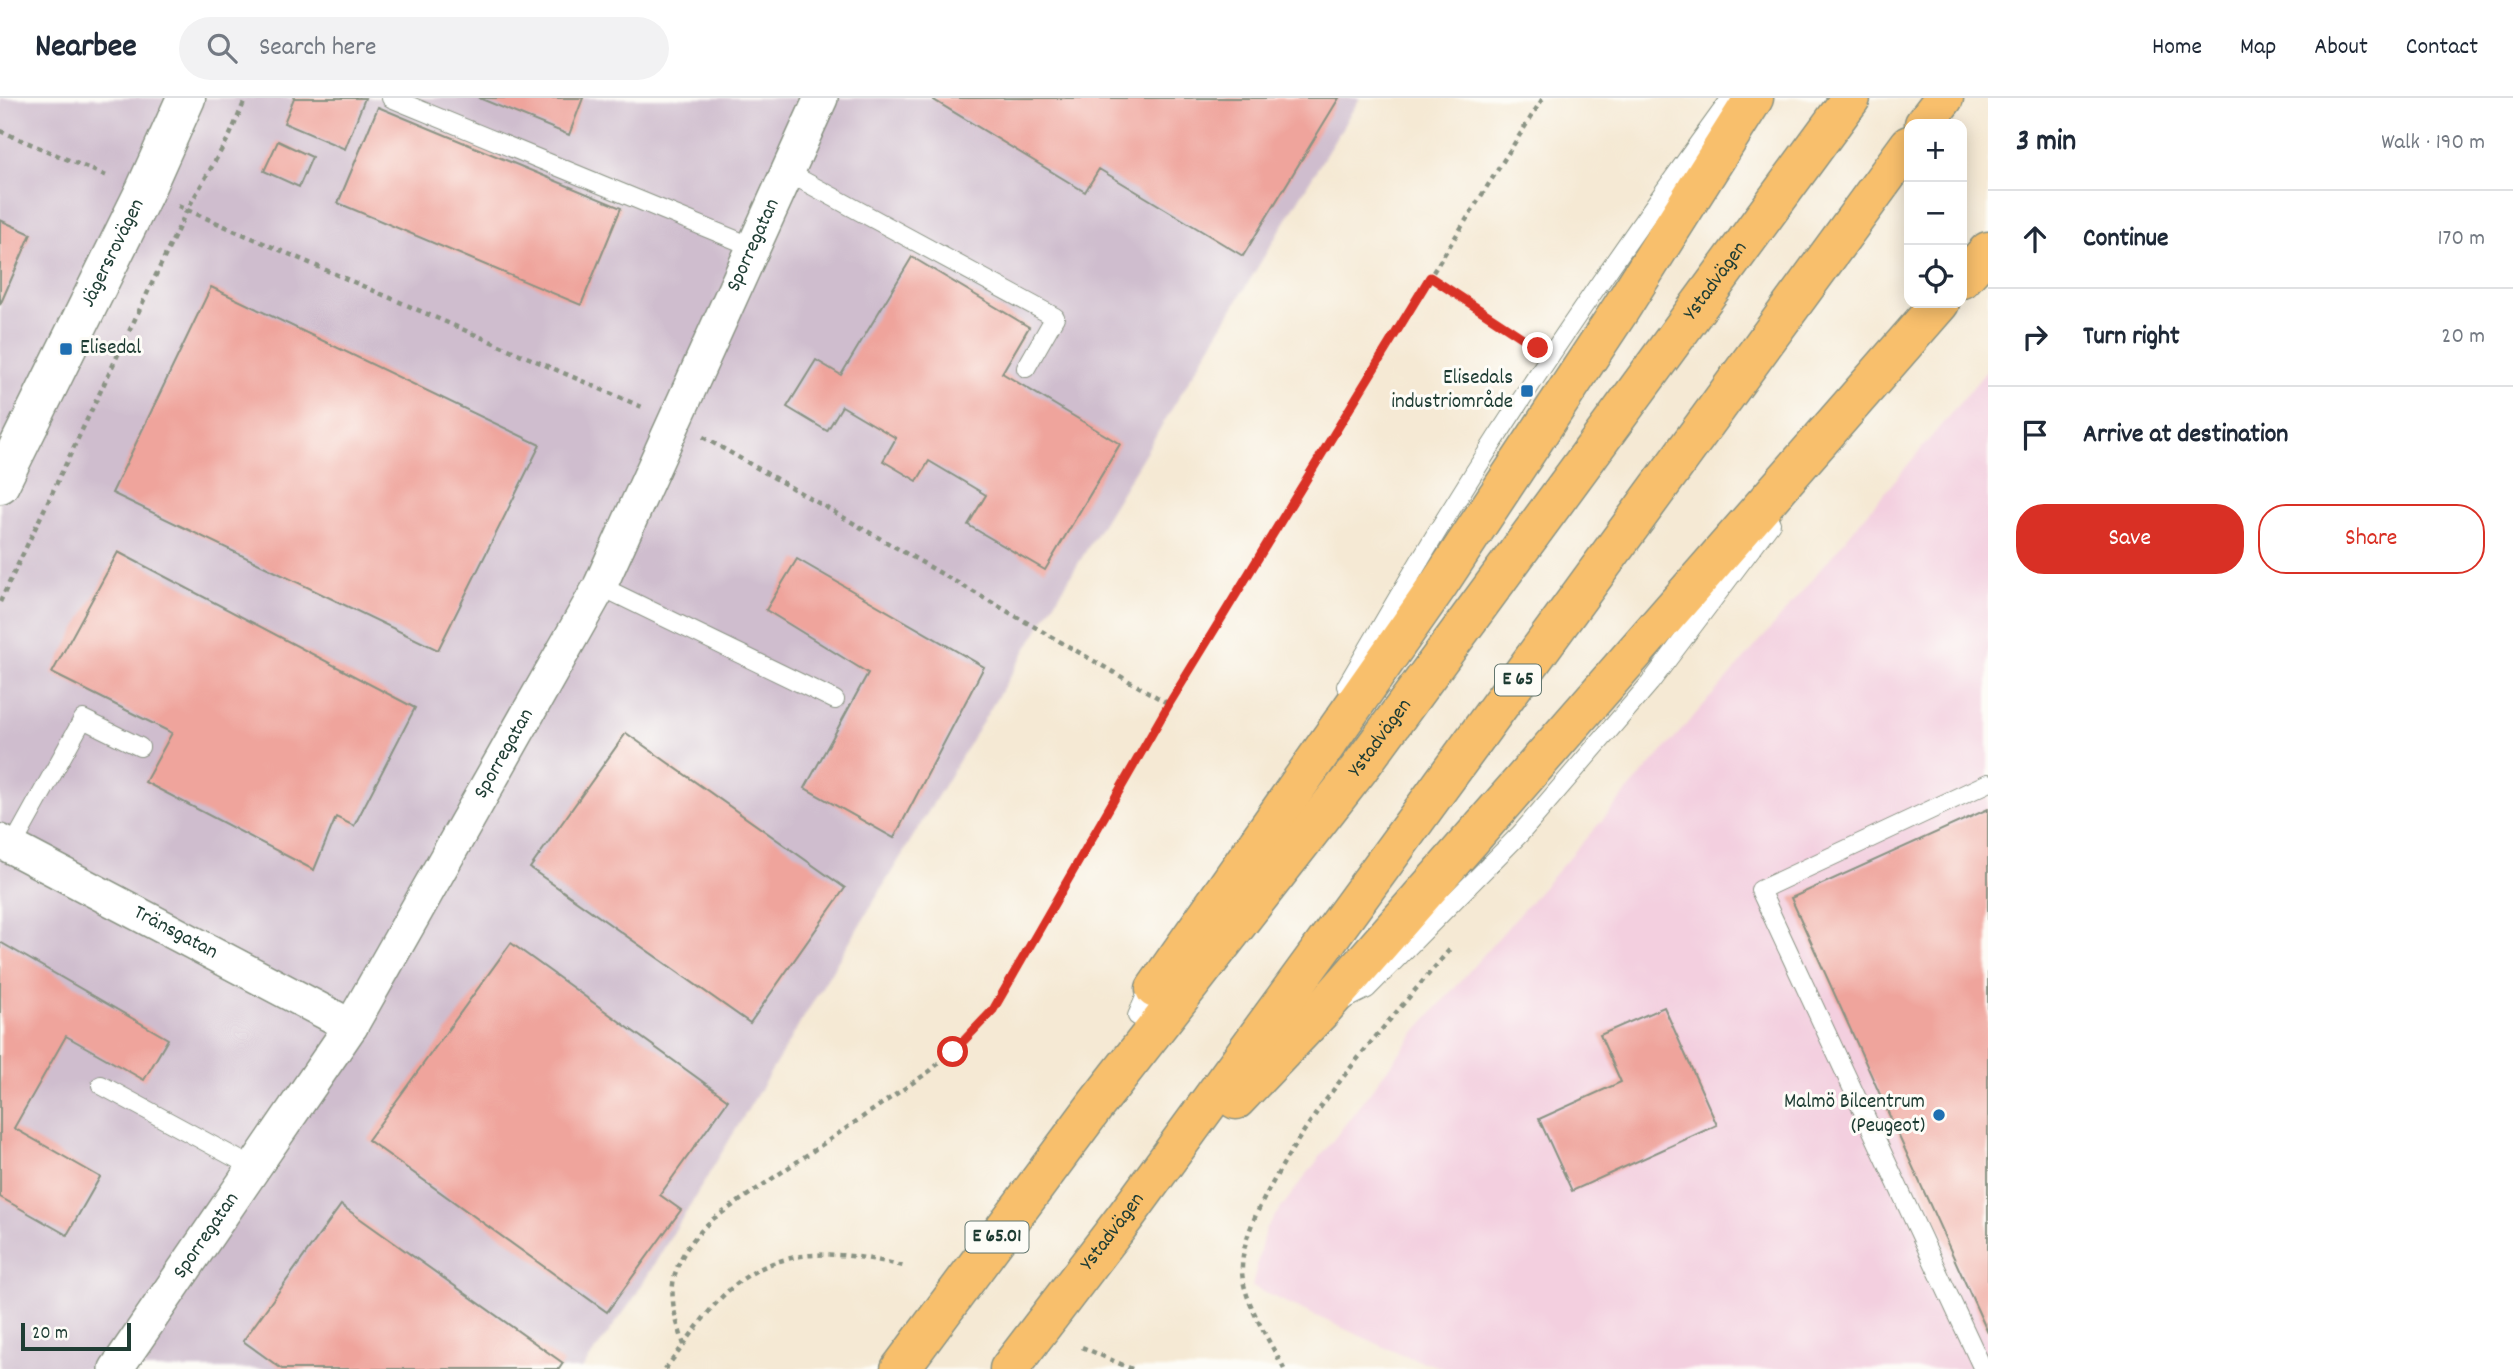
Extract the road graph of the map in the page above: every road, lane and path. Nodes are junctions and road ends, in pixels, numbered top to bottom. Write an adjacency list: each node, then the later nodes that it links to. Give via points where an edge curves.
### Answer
1 (186, 98): 14 (street, Jägersrovägen)
2 (246, 98): 15 (path)
3 (391, 98): 16 (lane)
4 (821, 98): 13 (street, Sporregatan)
5 (1543, 98): 19 (path)
6 (1731, 98): 31 (lane, via 1615,261 1462,491 1343,691 1166,949)
7 (1754, 98): 31 (highway, via 1439,584)
8 (1851, 98): 34 (highway, Ystadvägen, via 1358,770)
9 (1944, 98): 10 (highway)
10 (1928, 119)
11 (0, 131): 14 (path)
12 (1904, 152): 36 (highway, Ystadvägen / E 65)
13 (787, 172): 16 (street, Sporregatan); 22 (lane, via 1055,317)
14 (145, 192): 15 (path); 23 (street, Jägersrovägen)
15 (187, 210): 25 (path)
16 (753, 247): 24 (street, Sporregatan)
17 (1988, 251): 18 (highway)
18 (1967, 274)
19 (1430, 277): 21 (path); 38 (path, via 1169,704 993,1010 930,1071 695,1235 674,1278 673,1301)
20 (1934, 309): 36 (highway, via 1321,1011)
21 (1538, 348)
22 (1026, 368)
23 (0, 484)
24 (600, 586): 26 (lane); 32 (street, Sporregatan)
25 (0, 602)
26 (835, 700)
27 (140, 747): 29 (lane, via 83,719)
28 (1988, 783): 46 (lane, via 1760,890)
29 (6, 844): 32 (street, Tränsgatan)
30 (1456, 941): 45 (path, via 1329,1093 1294,1143 1253,1221 1244,1249 1245,1291)
31 (1137, 1016): 34 (highway)
32 (351, 1026): 35 (street, Sporregatan)
33 (101, 1085): 35 (lane)
34 (1095, 1106): 42 (highway, Ystadvägen / E 65.01)
35 (254, 1168): 40 (street, Sporregatan)
36 (1126, 1216): 43 (highway, Ystadvägen)
37 (903, 1266): 38 (path, via 862,1256 813,1254 761,1267 719,1300)
38 (684, 1345): 41 (path)
39 (1082, 1347): 44 (path)
40 (116, 1369)
41 (665, 1369)
42 (900, 1369)
43 (1009, 1369)
44 (1132, 1369)
45 (1284, 1369)
46 (1983, 1369)

